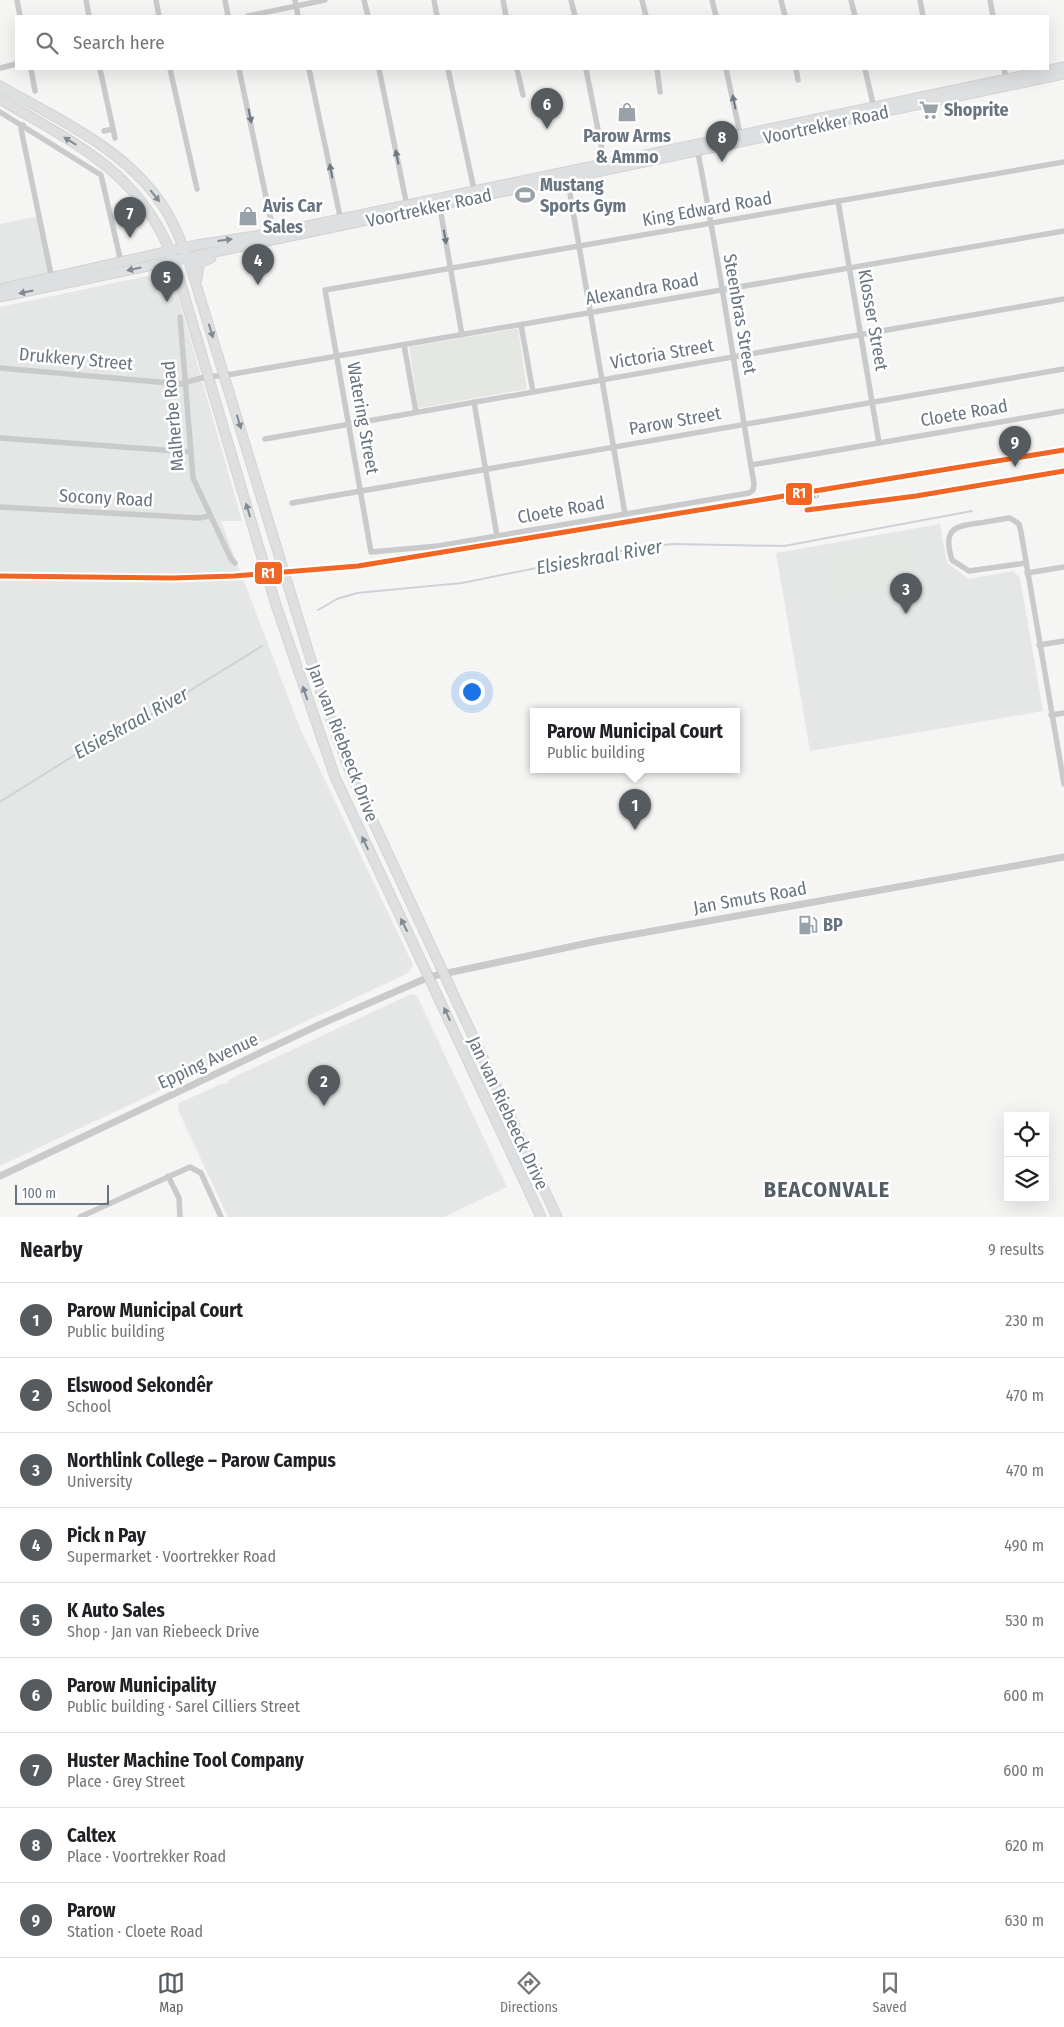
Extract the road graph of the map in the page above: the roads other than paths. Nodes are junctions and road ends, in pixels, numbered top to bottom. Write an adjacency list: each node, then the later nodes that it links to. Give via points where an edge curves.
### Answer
1 (17, 0): 17 (street)
2 (86, 0): 18 (street)
3 (156, 0): 19 (street)
4 (225, 0): 20 (street)
5 (325, 0): 16 (street)
6 (364, 0): 22 (street)
7 (434, 0): 23 (street)
8 (503, 0): 24 (street)
9 (571, 0): 25 (street)
10 (642, 0): 26 (street)
11 (712, 0): 27 (street)
12 (781, 0): 28 (street)
13 (851, 0): 29 (street)
14 (920, 0): 30 (street)
15 (990, 0): 31 (street)
16 (296, 3): 21 (street)
17 (20, 15)
18 (89, 15)
19 (159, 15)
20 (228, 15)
21 (252, 15)
22 (368, 15)
23 (437, 15)
24 (506, 15)
25 (575, 15)
26 (646, 15)
27 (716, 15)
28 (785, 15)
29 (854, 15)
30 (923, 15)
31 (994, 15)
32 (15, 64): 34 (street)
33 (1064, 67): 51 (main road, Voortrekker Road)
34 (0, 68)
35 (31, 70): 53 (street)
36 (100, 70): 60 (street)
37 (170, 70): 68 (street)
38 (239, 70): 76 (street, one-way to 76)
39 (310, 70): 73 (street, one-way to 39)
40 (379, 70): 72 (street, one-way to 40)
41 (448, 70): 69 (street)
42 (517, 70): 55 (street)
43 (586, 70): 66 (street)
44 (726, 70): 63 (street, one-way to 44)
45 (796, 70): 50 (street)
46 (866, 70): 57 (street)
47 (1004, 70): 51 (street)
48 (657, 71): 54 (street)
49 (1064, 74): 51 (main road, Voortrekker Road)
50 (798, 80)
51 (1007, 82): 57 (main road, Voortrekker Road)
52 (0, 86): 78 (main road, Jan van Riebeeck Drive, one-way to 78, via 82,132 123,163 159,200)
53 (35, 91)
54 (660, 92)
55 (522, 95)
56 (0, 99): 80 (main road, Jan van Riebeeck Drive, one-way to 56, via 150,211 121,178 78,146)
57 (875, 111): 63 (main road, Voortrekker Road)
58 (0, 112): 59 (street)
59 (23, 125): 83 (street, via 101,175); 86 (street, via 21,129)
60 (113, 129): 61 (street); 62 (street)
61 (104, 131)
62 (115, 138)
63 (742, 139): 64 (main road, Voortrekker Road)
64 (696, 148): 66 (main road, Voortrekker Road); 74 (street, Steenbras Street)
65 (1064, 162): 70 (street, King Edward Road)
66 (605, 168): 67 (main road, Voortrekker Road)
67 (567, 175): 69 (main road, Voortrekker Road); 77 (street)
68 (196, 190)
69 (475, 195): 71 (main road, Voortrekker Road)
70 (838, 201): 74 (street, King Edward Road); 85 (street, Klosser Street)
71 (439, 202): 72 (main road, Voortrekker Road); 84 (street, one-way to 84)
72 (408, 209): 73 (main road, Voortrekker Road)
73 (341, 222): 76 (main road, Voortrekker Road)
74 (710, 224): 77 (street, King Edward Road); 90 (street, Steenbras Street)
75 (1064, 231): 85 (street, Alexandra Road)
76 (275, 236): 78 (main road, Voortrekker Road, one-way to 76); 79 (main road, Voortrekker Road)
77 (578, 246): 84 (street, King Edward Road); 93 (street)
78 (184, 248): 80 (main road, Voortrekker Road); 81 (main road, Jan van Riebeeck Drive)
79 (238, 248): 81 (main road, Voortrekker Road); 87 (main road, via 201,260 197,266)
80 (170, 251): 82 (main road, Jan van Riebeeck Drive); 83 (main road, Voortrekker Road)
81 (188, 258): 82 (main road, Voortrekker Road); 87 (main road, Jan van Riebeeck Drive)
82 (174, 261): 86 (main road, Voortrekker Road, one-way to 86); 104 (main road, Jan van Riebeeck Drive)
83 (121, 262): 86 (main road, Voortrekker Road)
84 (450, 268): 89 (street, King Edward Road); 96 (street)
85 (849, 268): 90 (street, Alexandra Road); 97 (street, Klosser Street)
86 (52, 282): 88 (main road, Voortrekker Road); 91 (main road, Voortrekker Road, one-way to 91)
87 (197, 286): 103 (main road, Jan van Riebeeck Drive, one-way to 103)
88 (0, 289)
89 (325, 290): 99 (street, Watering Street)
90 (721, 290): 93 (street, Alexandra Road); 100 (street, Steenbras Street)
91 (0, 297)
92 (1064, 300): 97 (street, Victoria Street)
93 (590, 313): 95 (street, Alexandra Road); 105 (street)
94 (180, 317): 106 (street, Malherbe Road)
95 (521, 325): 96 (street, Alexandra Road); 107 (street)
96 (462, 335): 98 (street, Alexandra Road)
97 (860, 335): 100 (street, Victoria Street); 109 (street, Klosser Street)
98 (404, 345): 99 (street, Alexandra Road); 111 (street)
99 (337, 356): 103 (street, Alexandra Road); 112 (street, Watering Street)
100 (732, 357): 105 (street, Victoria Street); 113 (street, Steenbras Street)
101 (0, 368): 106 (street, Drukkery Street)
102 (1064, 369): 109 (street, Parow Street)
103 (224, 376): 104 (street, Alexandra Road); 139 (main road, Jan van Riebeeck Drive, one-way to 139, via 322,696 351,774)
104 (208, 377): 106 (street, Drukkery Street); 140 (main road, Jan van Riebeeck Drive, one-way to 104, via 335,777 276,605)
105 (602, 380): 107 (street, Victoria Street); 117 (street)
106 (186, 382): 118 (street, Malherbe Road)
107 (533, 392): 108 (street, Victoria Street)
108 (474, 402): 111 (street, Victoria Street); 120 (street)
109 (872, 402): 113 (street, Parow Street); 116 (street, Klosser Street)
110 (1064, 411): 116 (street, Cloete Road)
111 (416, 412): 112 (street, Victoria Street)
112 (349, 424): 115 (street, Victoria Street); 122 (street, Watering Street)
113 (744, 424): 117 (street, Parow Street); 119 (street, Steenbras Street)
114 (0, 438): 118 (street)
115 (265, 439)
116 (879, 443): 119 (street, Cloete Road)
117 (614, 447): 120 (street, Parow Street); 125 (street)
118 (191, 452): 126 (street, Malherbe Road, via 193,478)
119 (751, 465): 121 (street, Steenbras Street)
120 (485, 469): 122 (street, Parow Street); 127 (street)
121 (754, 488): 125 (street, Cloete Road, via 749,493)
122 (360, 491): 123 (street, Parow Street); 128 (street, Watering Street)
123 (292, 503)
124 (0, 507): 126 (street, Socony Road)
125 (625, 514): 127 (street, Cloete Road)
126 (210, 516): 129 (street, Malherbe Road)
127 (497, 536): 128 (street, Cloete Road)
128 (371, 552)
129 (235, 562)
130 (1026, 563): 130 (street, via 969,571 952,560 950,533 962,525 1010,518 1019,524); 132 (street)
131 (1064, 567): 132 (street)
132 (1027, 573): 134 (street)
133 (1064, 641): 134 (street)
134 (1039, 645): 136 (street)
135 (1064, 713): 136 (street)
136 (1051, 715): 137 (street)
137 (1064, 784)
138 (1064, 857): 139 (street, Jan Smuts Road, via 597,941)
139 (442, 974): 140 (street, Jan Smuts Road); 147 (main road, Jan van Riebeeck Drive)
140 (430, 977): 141 (street, Epping Avenue, via 398,988); 146 (main road, Jan van Riebeeck Drive, one-way to 140)
141 (0, 1176)
142 (168, 1176): 143 (street); 144 (street, via 179,1198); 145 (street, via 190,1167 201,1173)
143 (80, 1217)
144 (180, 1217)
145 (221, 1217)
146 (541, 1217)
147 (557, 1217)

